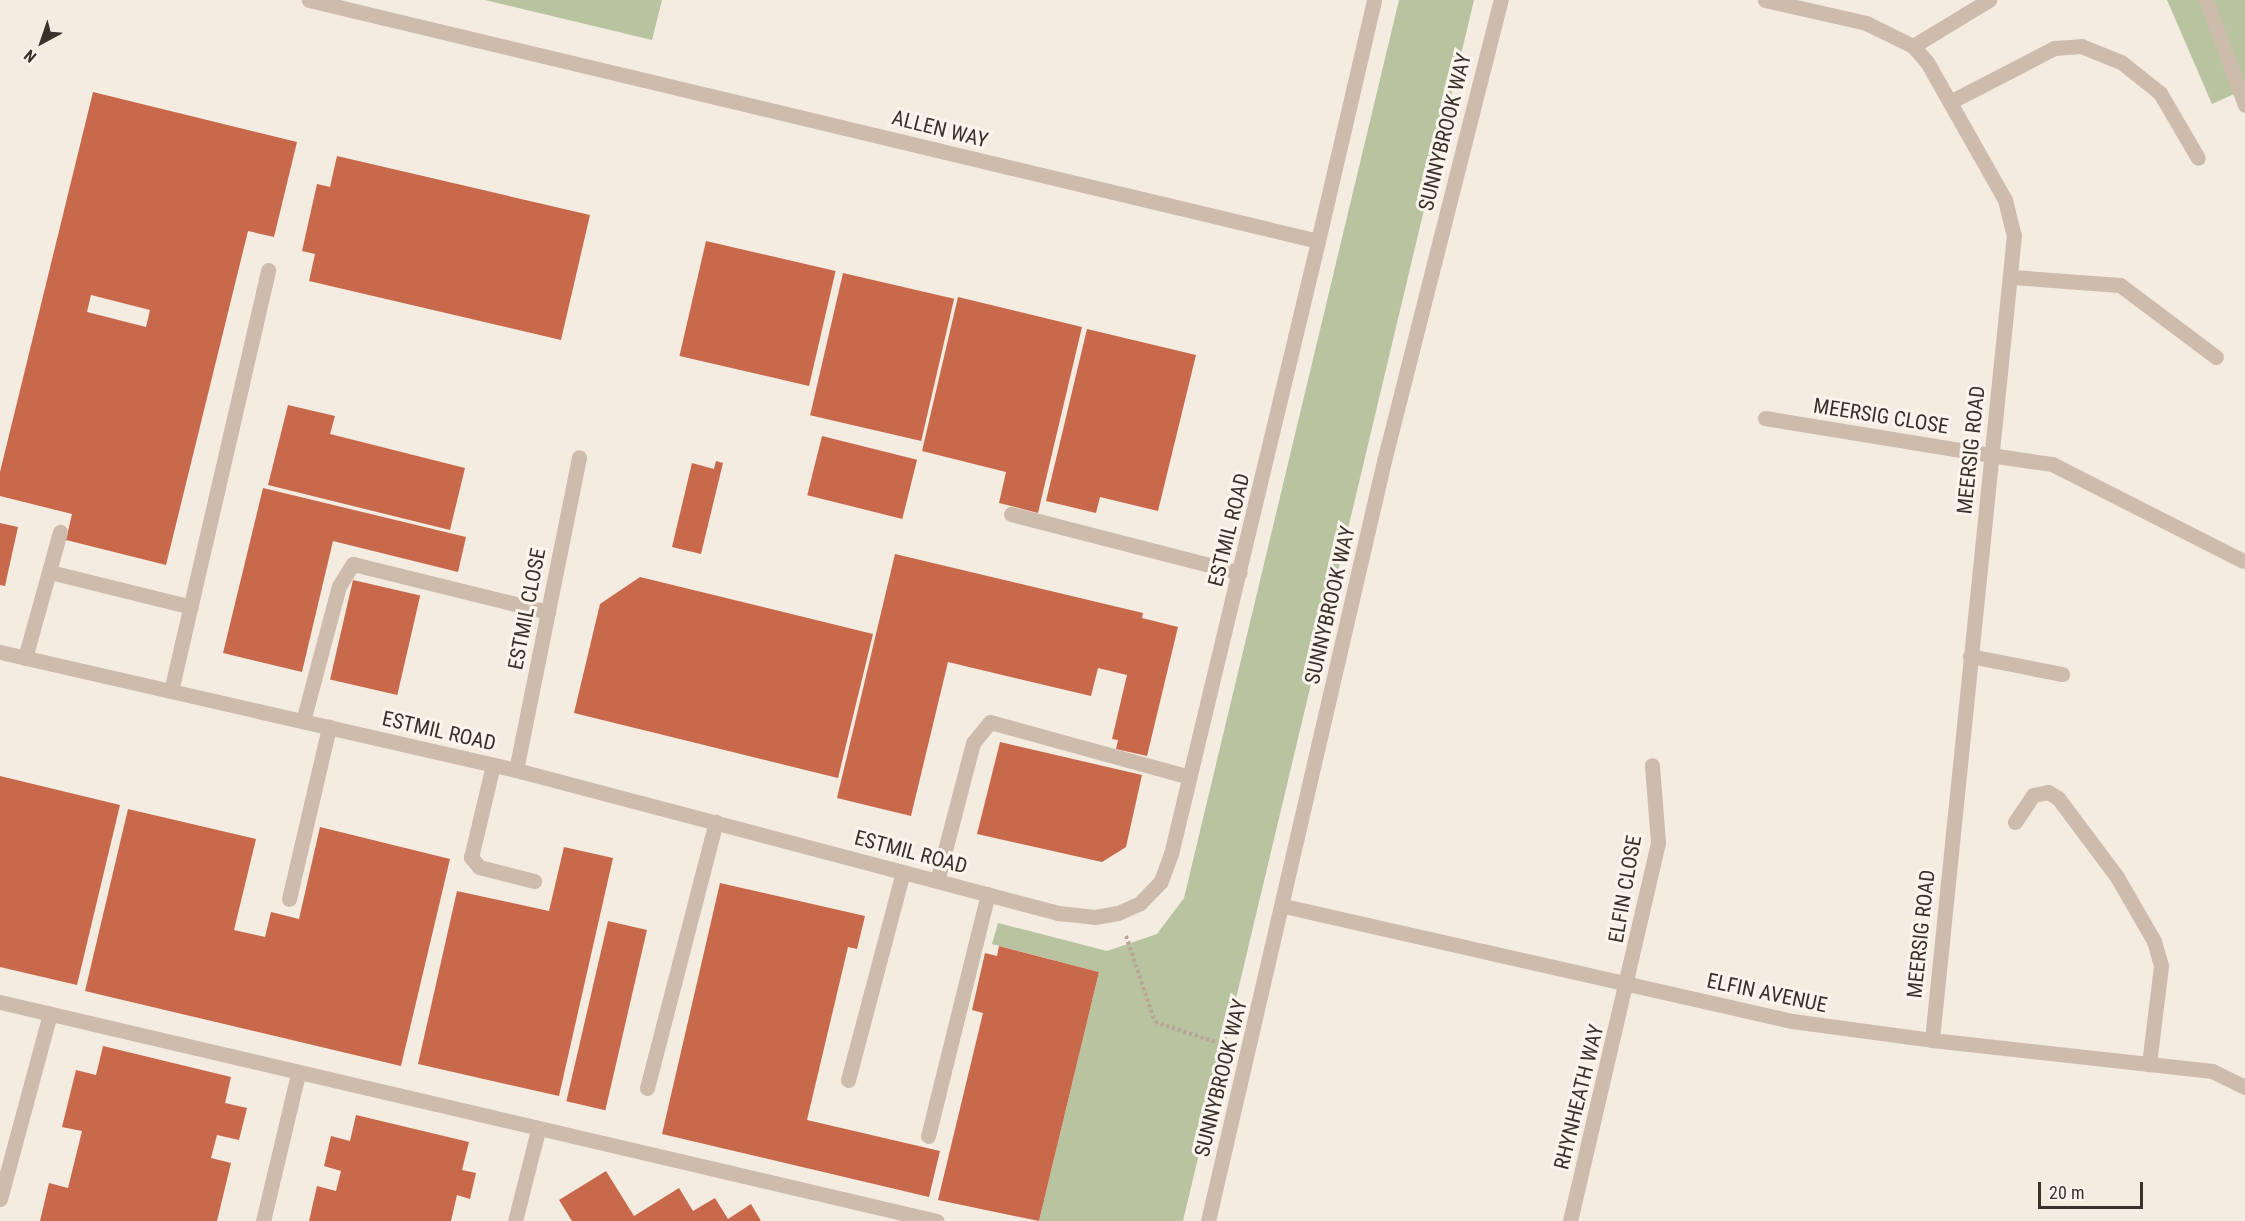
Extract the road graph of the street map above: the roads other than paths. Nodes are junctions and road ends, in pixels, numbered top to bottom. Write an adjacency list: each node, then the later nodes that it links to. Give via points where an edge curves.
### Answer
1 (309, 0): 12 (street, ALLEN WAY)
2 (1374, 0): 12 (street)
3 (1501, 0): 44 (street, SUNNYBROOK WAY, via 1384,461)
4 (1765, 0): 7 (street)
5 (1989, 0): 8 (street)
6 (2205, 0): 10 (street)
7 (1817, 6): 8 (street)
8 (1913, 46): 9 (street, MEERSIG ROAD)
9 (1950, 102): 11 (street, via 2054,48 2080,46 2121,62 2160,93); 14 (street, MEERSIG ROAD, via 2005,200 2014,234)
10 (2245, 105)
11 (2198, 158)
12 (1318, 242): 23 (street, ESTMIL ROAD)
13 (268, 270): 24 (street)
14 (2012, 277): 15 (street, via 2120,285); 17 (street, MEERSIG ROAD)
15 (2216, 357)
16 (1765, 418): 17 (street, MEERSIG CLOSE)
17 (1990, 455): 21 (street, MEERSIG CLOSE, via 2052,464); 27 (street, MEERSIG ROAD)
18 (579, 457): 25 (street, ESTMIL CLOSE)
19 (1011, 514): 23 (street)
20 (60, 532): 22 (street)
21 (2243, 561)
22 (51, 572): 24 (street); 28 (street)
23 (1240, 573): 36 (street, ESTMIL ROAD)
24 (191, 607): 30 (street)
25 (548, 612): 31 (street, via 352,564 339,586); 35 (street, ESTMIL CLOSE)
26 (0, 652): 28 (street, ESTMIL ROAD)
27 (1970, 656): 29 (street); 48 (street, MEERSIG ROAD)
28 (25, 658): 30 (street, ESTMIL ROAD)
29 (2062, 674)
30 (171, 691): 31 (street, ESTMIL ROAD)
31 (303, 721): 32 (street, ESTMIL ROAD)
32 (329, 727): 33 (street, ESTMIL ROAD); 43 (street)
33 (493, 765): 35 (street, ESTMIL ROAD); 40 (street, via 471,857 479,867)
34 (1652, 765): 45 (street, ELFIN CLOSE, via 1658,842)
35 (516, 770): 37 (street, ESTMIL ROAD)
36 (1190, 777): 41 (street, via 990,722 973,743); 42 (street, ESTMIL ROAD, via 1161,881 1140,903 1119,913 1095,917 1058,913)
37 (716, 822): 39 (street, ESTMIL ROAD); 53 (street)
38 (2015, 822): 49 (street, via 2033,795 2048,792 2058,798 2116,877 2154,941 2161,966)
39 (903, 872): 41 (street, ESTMIL ROAD); 51 (street)
40 (534, 881)
41 (937, 881): 42 (street, ESTMIL ROAD)
42 (988, 894): 55 (street)
43 (289, 899)
44 (1284, 906): 45 (street, ELFIN AVENUE); 60 (street, SUNNYBROOK WAY)
45 (1628, 984): 48 (street, ELFIN AVENUE, via 1792,1021); 61 (street, RHYNHEATH WAY)
46 (0, 1002): 47 (street)
47 (50, 1014): 50 (street); 56 (street)
48 (1932, 1040): 49 (street, ELFIN AVENUE)
49 (2149, 1064): 52 (street, ELFIN AVENUE, via 2212,1071)
50 (298, 1074): 54 (street); 57 (street)
51 (848, 1080)
52 (2245, 1087)
53 (647, 1088)
54 (538, 1130): 58 (street); 59 (street)
55 (928, 1136)
56 (0, 1198)
57 (263, 1221)
58 (515, 1221)
59 (937, 1221)
60 (1208, 1221)
61 (1570, 1221)

